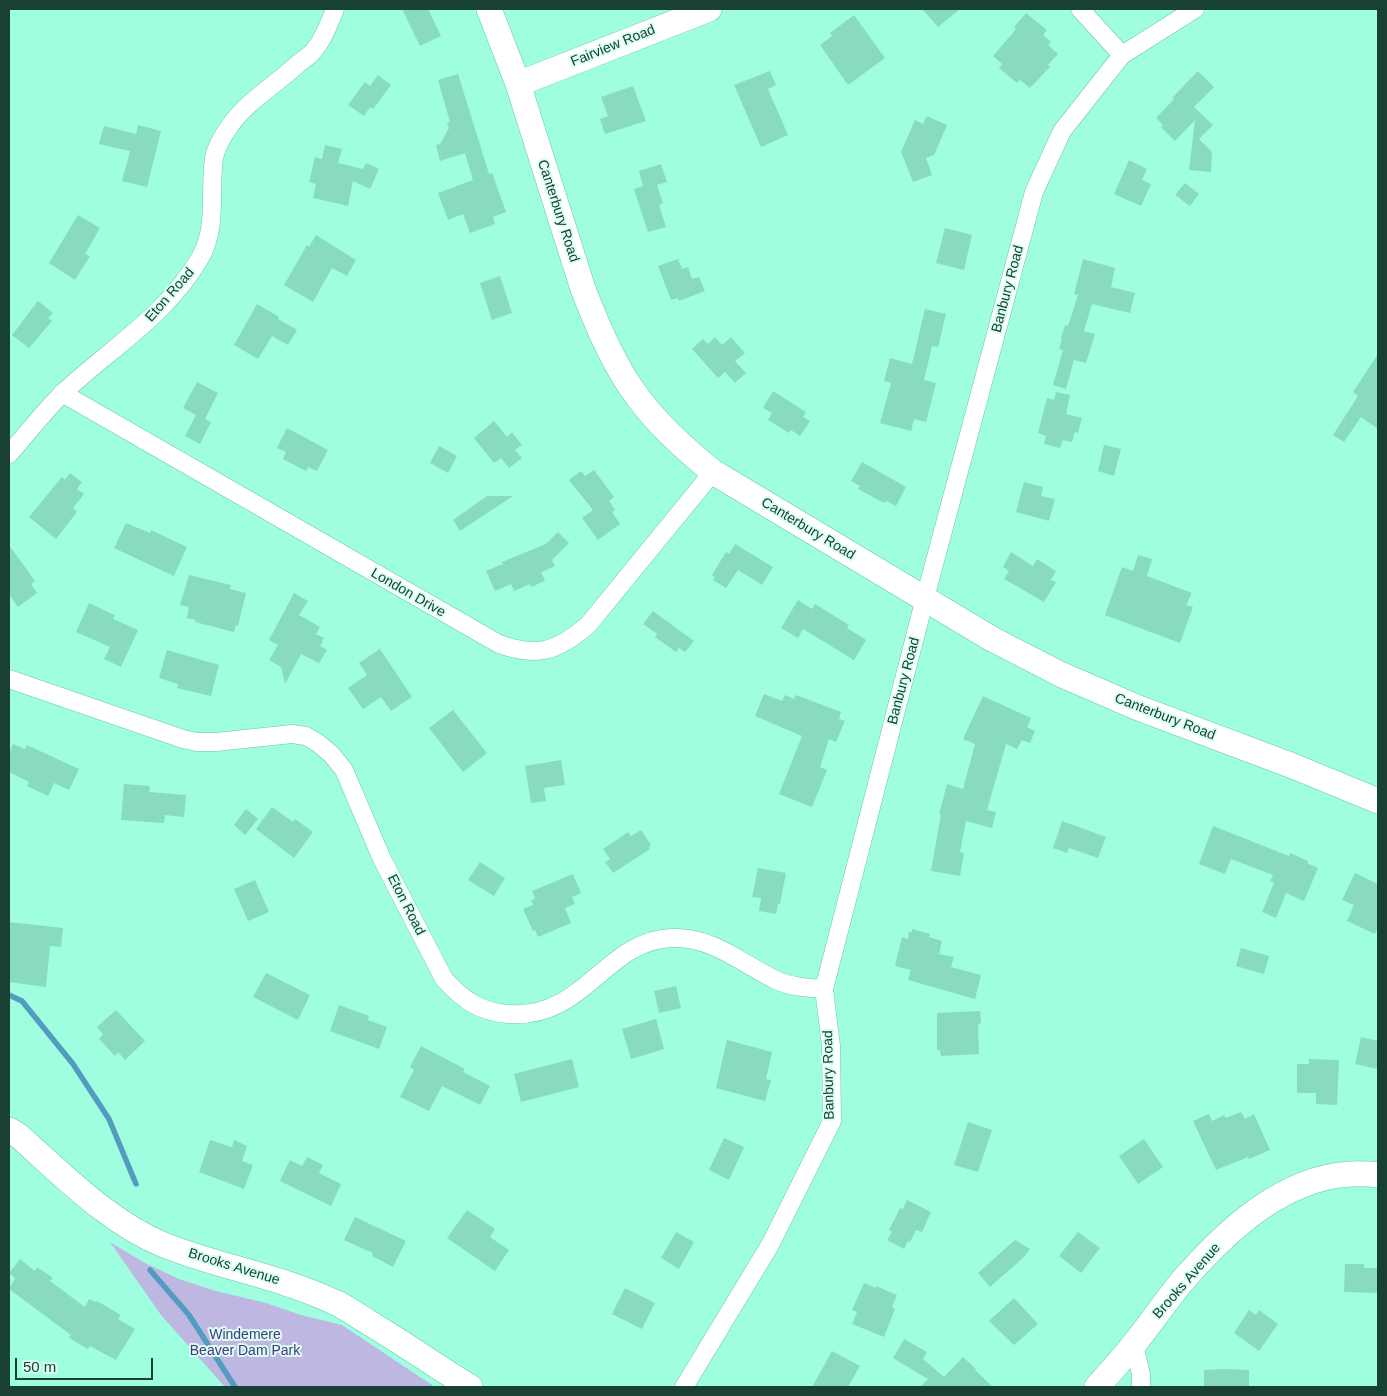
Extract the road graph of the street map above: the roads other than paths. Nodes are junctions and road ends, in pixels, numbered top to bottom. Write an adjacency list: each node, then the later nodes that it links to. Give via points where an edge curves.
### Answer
1 (335, 9): 8 (street, Eton Road, via 325,35 314,51 246,107 219,142 214,157 209,233 202,255 189,276 146,324)
2 (489, 9): 7 (street, Canterbury Road)
3 (709, 9): 7 (street, Fairview Road)
4 (1080, 9): 6 (street)
5 (1196, 9): 6 (street, Banbury Road)
6 (1122, 54): 11 (street, Banbury Road, via 1062,132 1034,192)
7 (518, 84): 10 (street, Canterbury Road, via 583,289 609,348 638,398 684,448)
8 (62, 393): 9 (street, Eton Road); 10 (street, London Drive, via 499,644 515,650 547,651 576,636)
9 (9, 454)
10 (713, 472): 11 (street, Canterbury Road)
11 (926, 598): 13 (street, Canterbury Road, via 992,639 1060,674 1136,708); 14 (street, Banbury Road)
12 (9, 679): 14 (street, Eton Road, via 197,742 292,734 306,736 318,743 344,770 382,859 444,979 458,995 494,1013 533,1014 551,1008 587,987 638,945 655,939 691,939 731,954 777,980 796,987)
13 (1378, 801)
14 (824, 990): 19 (street, Banbury Road, via 831,1046 832,1121 770,1245)
15 (9, 1130): 18 (street, Brooks Avenue, via 116,1218 144,1235 179,1250 276,1279 335,1302)
16 (1378, 1175): 17 (street, Brooks Avenue, via 1355,1173 1319,1178 1299,1185 1259,1210 1208,1252)
17 (1134, 1345): 20 (street, Brooks Avenue); 21 (street)
18 (470, 1387)
19 (684, 1387)
20 (1097, 1387)
21 (1141, 1387)

